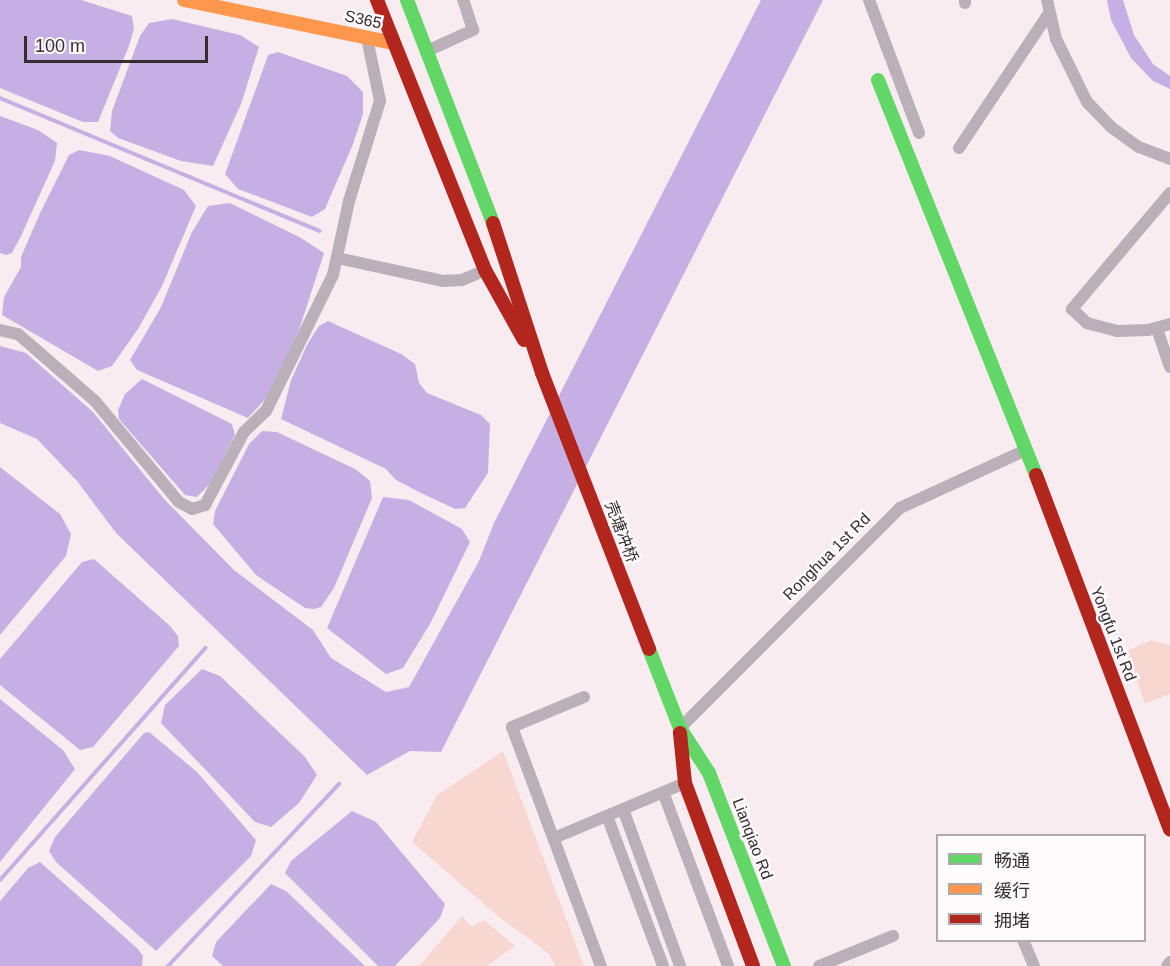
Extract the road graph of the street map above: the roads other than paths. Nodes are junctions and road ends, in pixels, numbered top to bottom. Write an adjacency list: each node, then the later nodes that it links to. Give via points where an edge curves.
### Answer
1 (184, 0): 9 (main road, S365)
2 (377, 0): 10 (main road)
3 (407, 0): 8 (main road)
4 (463, 0): 11 (street, via 473,30)
5 (869, 0): 13 (street)
6 (1047, 0): 7 (street)
7 (1049, 13): 14 (street); 15 (street, via 1069,71 1087,102 1111,127 1139,147)
8 (420, 33): 10 (main road); 11 (main road)
9 (367, 38): 10 (main road, S365); 17 (street, via 380,101)
10 (393, 43): 18 (main road)
11 (427, 51): 23 (main road, via 505,255)
12 (878, 80): 24 (main road, Yongfu 1st Rd)
13 (919, 133)
14 (958, 148)
15 (1170, 159)
16 (1170, 193): 20 (street, via 1072,309 1087,323 1117,331)
17 (336, 258): 18 (street, via 443,281 462,280); 21 (street, via 333,275 266,411 244,432 212,499 196,508 179,502 94,401 18,334)
18 (485, 270): 23 (main road)
19 (1170, 324): 20 (street)
20 (1157, 329): 22 (street)
21 (0, 330)
22 (1170, 367)
23 (542, 373): 26 (main road, 壳塘冲桥)
24 (1026, 450): 27 (street, Ronghua 1st Rd, via 900,508); 32 (main road, Yongfu 1st Rd)
25 (584, 697): 33 (street, via 512,727)
26 (670, 704): 27 (main road, Lianqiao Rd)
27 (680, 729): 28 (main road, Lianqiao Rd); 42 (main road, Lianqiao Rd, via 709,773)
28 (686, 783): 29 (street); 41 (main road, Lianqiao Rd)
29 (663, 792): 30 (street); 40 (street)
30 (623, 809): 31 (street); 39 (street)
31 (607, 816): 33 (street); 38 (street)
32 (1170, 829)
33 (554, 838): 37 (street)
34 (893, 936): 43 (street)
35 (1024, 942): 44 (street)
36 (1170, 962): 45 (street)
37 (601, 966)
38 (663, 966)
39 (680, 966)
40 (728, 966)
41 (753, 966)
42 (784, 966)
43 (819, 966)
44 (1034, 966)
45 (1167, 966)

